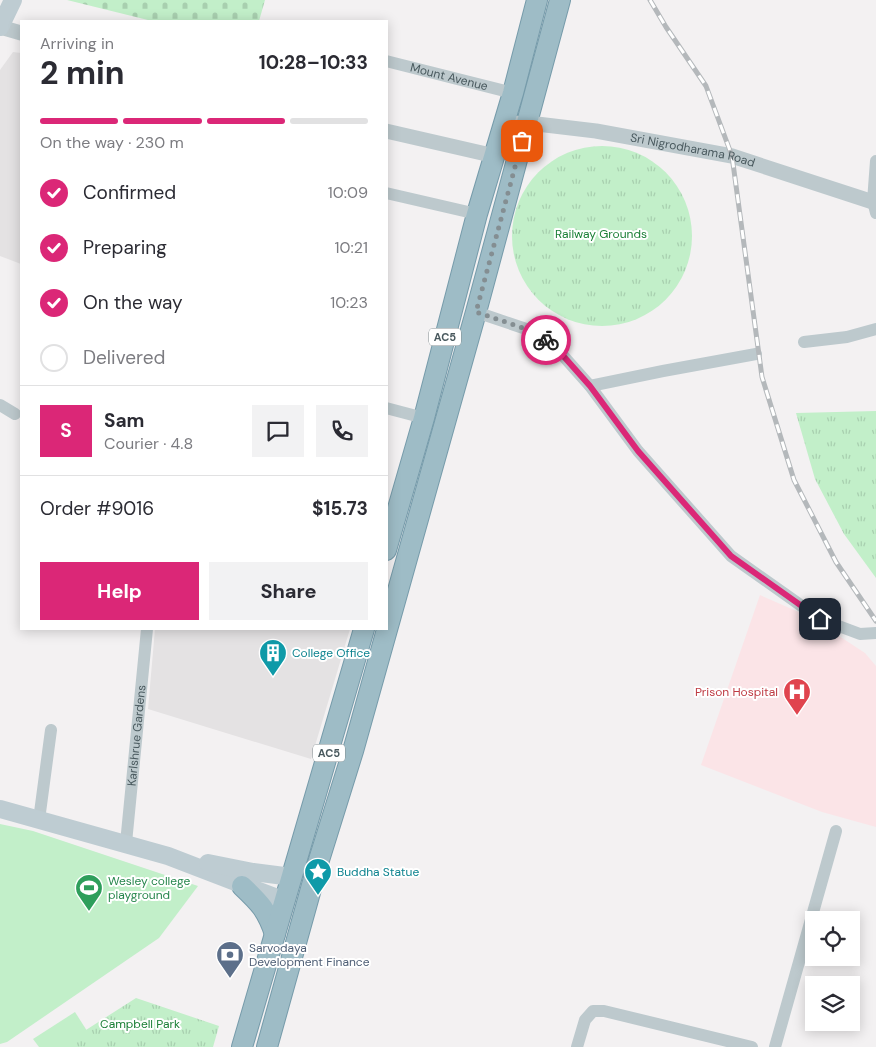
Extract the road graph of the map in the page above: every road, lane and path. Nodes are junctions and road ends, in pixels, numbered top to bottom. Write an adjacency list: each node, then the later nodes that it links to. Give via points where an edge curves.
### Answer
1 (13, 0): 4 (main road)
2 (537, 0): 7 (highway, AC5)
3 (560, 0): 9 (highway, AC5)
4 (0, 27): 5 (street)
5 (20, 33)
6 (388, 62): 7 (street, Mount Avenue)
7 (513, 93): 8 (highway, AC5)
8 (504, 123): 9 (street, Sri Nigrodharama Road); 11 (highway, AC5)
9 (527, 124): 14 (street, Sri Nigrodharama Road, via 596,131 732,156); 16 (highway, AC5)
10 (388, 131): 11 (street)
11 (495, 156): 15 (highway, AC5)
12 (876, 161): 14 (street)
13 (388, 193): 15 (street)
14 (875, 206)
15 (477, 214): 24 (highway, AC5)
16 (476, 312): 20 (street, via 535,332 558,350); 26 (highway, AC5)
17 (876, 329): 18 (street, via 847,337)
18 (804, 342)
19 (756, 354): 20 (street)
20 (590, 386): 30 (street, via 638,451 731,556 820,619 860,634)
21 (0, 406): 23 (street)
22 (388, 409): 24 (street)
23 (16, 414)
24 (424, 418): 25 (highway, AC5)
25 (388, 543)
26 (388, 624)
27 (147, 630): 35 (street, Karlshrue Gardens)
28 (364, 630): 37 (highway, AC5)
29 (386, 630): 38 (highway, AC5)
30 (876, 633)
31 (50, 730): 33 (street)
32 (0, 809): 33 (main road)
33 (39, 820): 35 (main road)
34 (836, 831): 47 (street)
35 (126, 843): 36 (main road)
36 (168, 856): 37 (main road); 39 (main road)
37 (292, 877): 38 (street); 40 (highway, AC5)
38 (313, 883): 41 (highway, AC5)
39 (242, 886): 40 (main road); 42 (highway, via 263,906)
40 (284, 901): 41 (street); 42 (highway, AC5)
41 (306, 908): 44 (highway, AC5)
42 (275, 934): 43 (highway, AC5)
43 (242, 1047)
44 (267, 1047)
45 (577, 1047): 46 (street, via 585,1020 593,1011)
46 (752, 1047)
47 (775, 1047)

